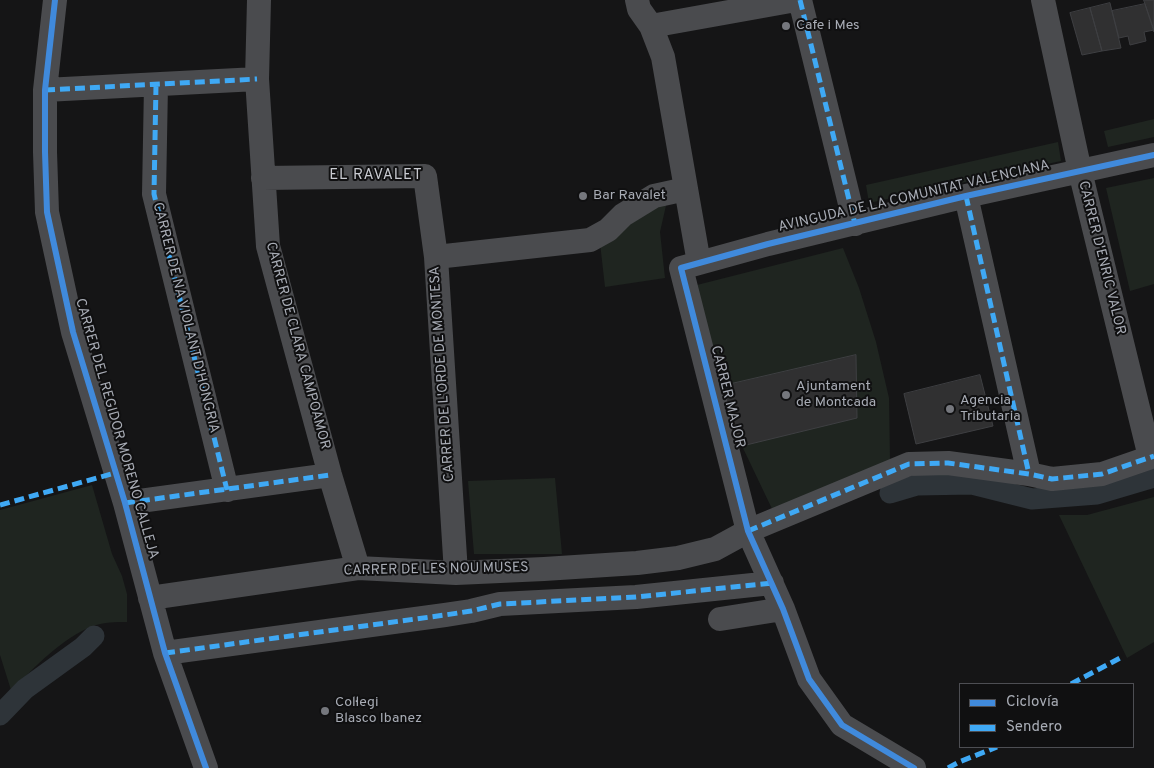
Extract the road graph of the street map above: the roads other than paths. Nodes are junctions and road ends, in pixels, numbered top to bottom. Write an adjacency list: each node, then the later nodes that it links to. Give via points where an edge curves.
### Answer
1 (55, 0): 10 (street, CARRER DEL REGIDOR MORENO CALLEJA)
2 (258, 0): 8 (street, CARRER DE CLARA CAMPOAMOR)
3 (637, 0): 7 (street, CARRER MAJOR, via 639,9)
4 (796, 0): 7 (street)
5 (800, 0): 16 (street)
6 (1042, 0): 12 (street, CARRER D'ENRIC VALOR)
7 (651, 26): 14 (street, CARRER MAJOR, via 663,57)
8 (257, 79): 9 (street); 13 (street, CARRER DE CLARA CAMPOAMOR)
9 (156, 85): 10 (street); 22 (street, CARRER DE NA VIOLANT D'HONGRIA, via 154,194)
10 (45, 90): 23 (street, CARRER DEL REGIDOR MORENO CALLEJA, via 47,212 73,332)
11 (1154, 155): 12 (street, AVINGUDA DE LA COMUNITAT VALENCIANA)
12 (1080, 171): 15 (street, AVINGUDA DE LA COMUNITAT VALENCIANA); 19 (street, CARRER D'ENRIC VALOR)
13 (263, 178): 17 (street, CARRER DE L'ORDE DE MONTESA, via 426,176); 20 (street, CARRER DE CLARA CAMPOAMOR, via 268,246)
14 (686, 189): 17 (street, via 654,196 590,240); 18 (street, CARRER MAJOR)
15 (966, 196): 16 (street, AVINGUDA DE LA COMUNITAT VALENCIANA); 21 (street)
16 (855, 224): 18 (street, AVINGUDA DE LA COMUNITAT VALENCIANA)
17 (436, 257): 26 (street, CARRER DE L'ORDE DE MONTESA)
18 (690, 266): 24 (street, CARRER MAJOR)
19 (1152, 456): 21 (street, via 1102,474 1052,479)
20 (330, 474): 22 (street); 25 (street, CARRER DE CLARA CAMPOAMOR)
21 (1030, 474): 24 (street, CARRER DE LES NOU MUSES, via 948,463 909,464)
22 (227, 490): 23 (street)
23 (125, 503): 28 (street, CARRER DEL REGIDOR MORENO CALLEJA)
24 (748, 531): 26 (street, CARRER DE LES NOU MUSES, via 715,549 678,558 553,569); 27 (street, CARRER MAJOR)
25 (358, 568): 26 (street, CARRER DE LES NOU MUSES); 28 (street, CARRER DE LES NOU MUSES)
26 (456, 573)
27 (769, 576): 29 (street); 31 (street, via 636,597 500,604 454,614)
28 (150, 598): 31 (street, CARRER DEL REGIDOR MORENO CALLEJA)
29 (783, 609): 30 (street); 33 (street, via 809,679 842,725)
30 (720, 619)
31 (165, 653): 32 (street, CARRER DEL REGIDOR MORENO CALLEJA)
32 (206, 768)
33 (914, 768)

